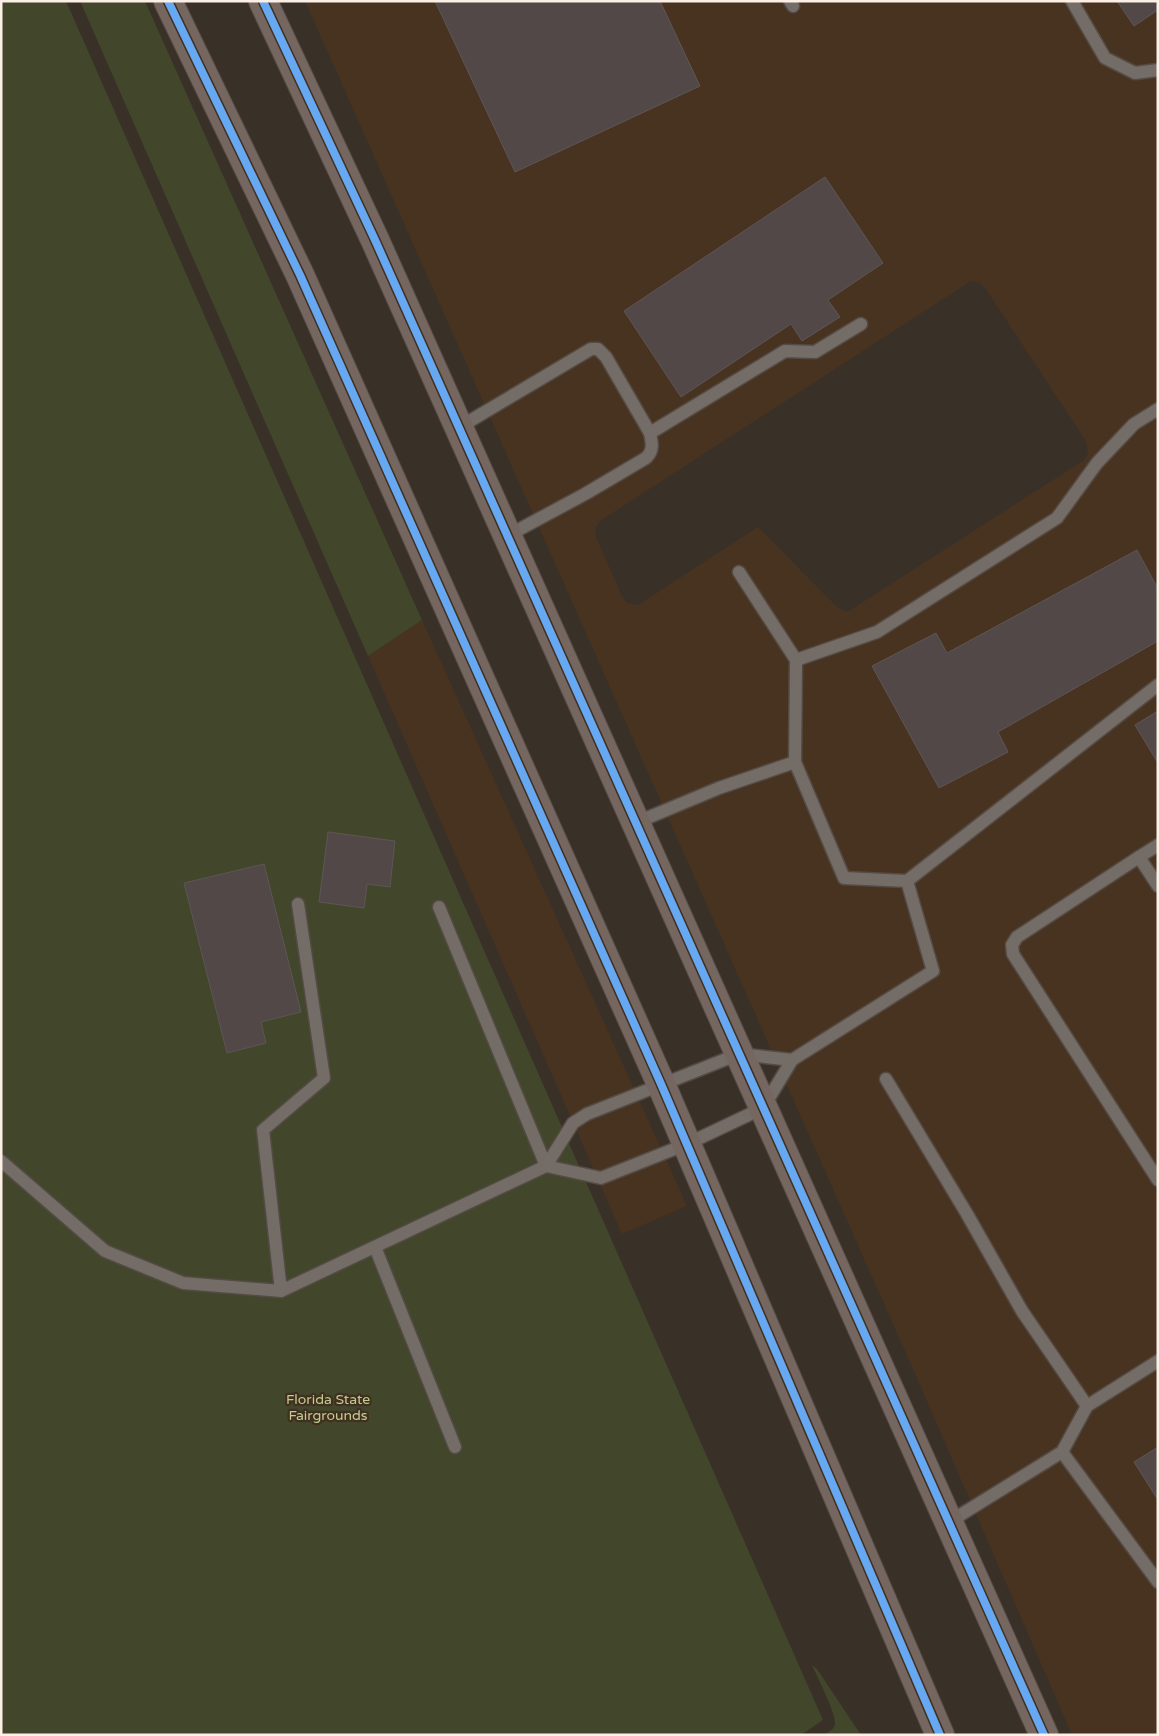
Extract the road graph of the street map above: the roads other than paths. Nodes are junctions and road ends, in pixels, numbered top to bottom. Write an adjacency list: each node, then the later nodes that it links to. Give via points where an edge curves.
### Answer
1 (263, 1): 7 (main road, via 375,240)
2 (1072, 1): 4 (lane, via 1105,58 1135,73)
3 (169, 5): 24 (main road, via 304,284)
4 (1158, 70)
5 (861, 324): 8 (lane, via 815,352 785,351)
6 (1158, 409): 11 (lane, via 1134,424 1097,464 1057,518 877,632)
7 (458, 428): 8 (lane, via 591,349 598,349 606,357); 9 (main road)
8 (650, 433): 9 (lane, via 651,454 646,458)
9 (507, 536): 14 (main road)
10 (739, 572): 11 (lane)
11 (796, 660): 13 (lane)
12 (1158, 685): 17 (lane)
13 (795, 762): 14 (lane, via 719,788); 17 (lane, via 844,878)
14 (635, 823): 21 (main road)
15 (1158, 845): 16 (lane)
16 (1139, 857): 18 (lane); 29 (lane, via 1017,937 1012,945 1014,954)
17 (907, 881): 22 (lane, via 933,971)
18 (1158, 886)
19 (298, 904): 31 (lane, via 324,1078 263,1130)
20 (439, 908): 28 (lane)
21 (739, 1054): 22 (lane); 24 (lane); 25 (main road)
22 (792, 1060): 25 (lane)
23 (886, 1079): 33 (lane, via 1022,1311)
24 (661, 1084): 26 (main road); 28 (lane, via 587,1114 573,1123)
25 (763, 1108): 26 (lane); 36 (main road)
26 (687, 1144): 28 (lane, via 601,1178); 38 (main road)
27 (1, 1161): 31 (lane, via 105,1251 183,1283)
28 (546, 1166): 30 (lane)
29 (1158, 1180)
30 (374, 1247): 31 (lane); 34 (lane)
31 (281, 1291)
32 (1158, 1361): 33 (lane)
33 (1087, 1406): 35 (lane)
34 (455, 1447)
35 (1062, 1452): 36 (lane); 37 (lane)
36 (949, 1522): 39 (main road)
37 (1158, 1582)
38 (940, 1735)
39 (1044, 1735)

